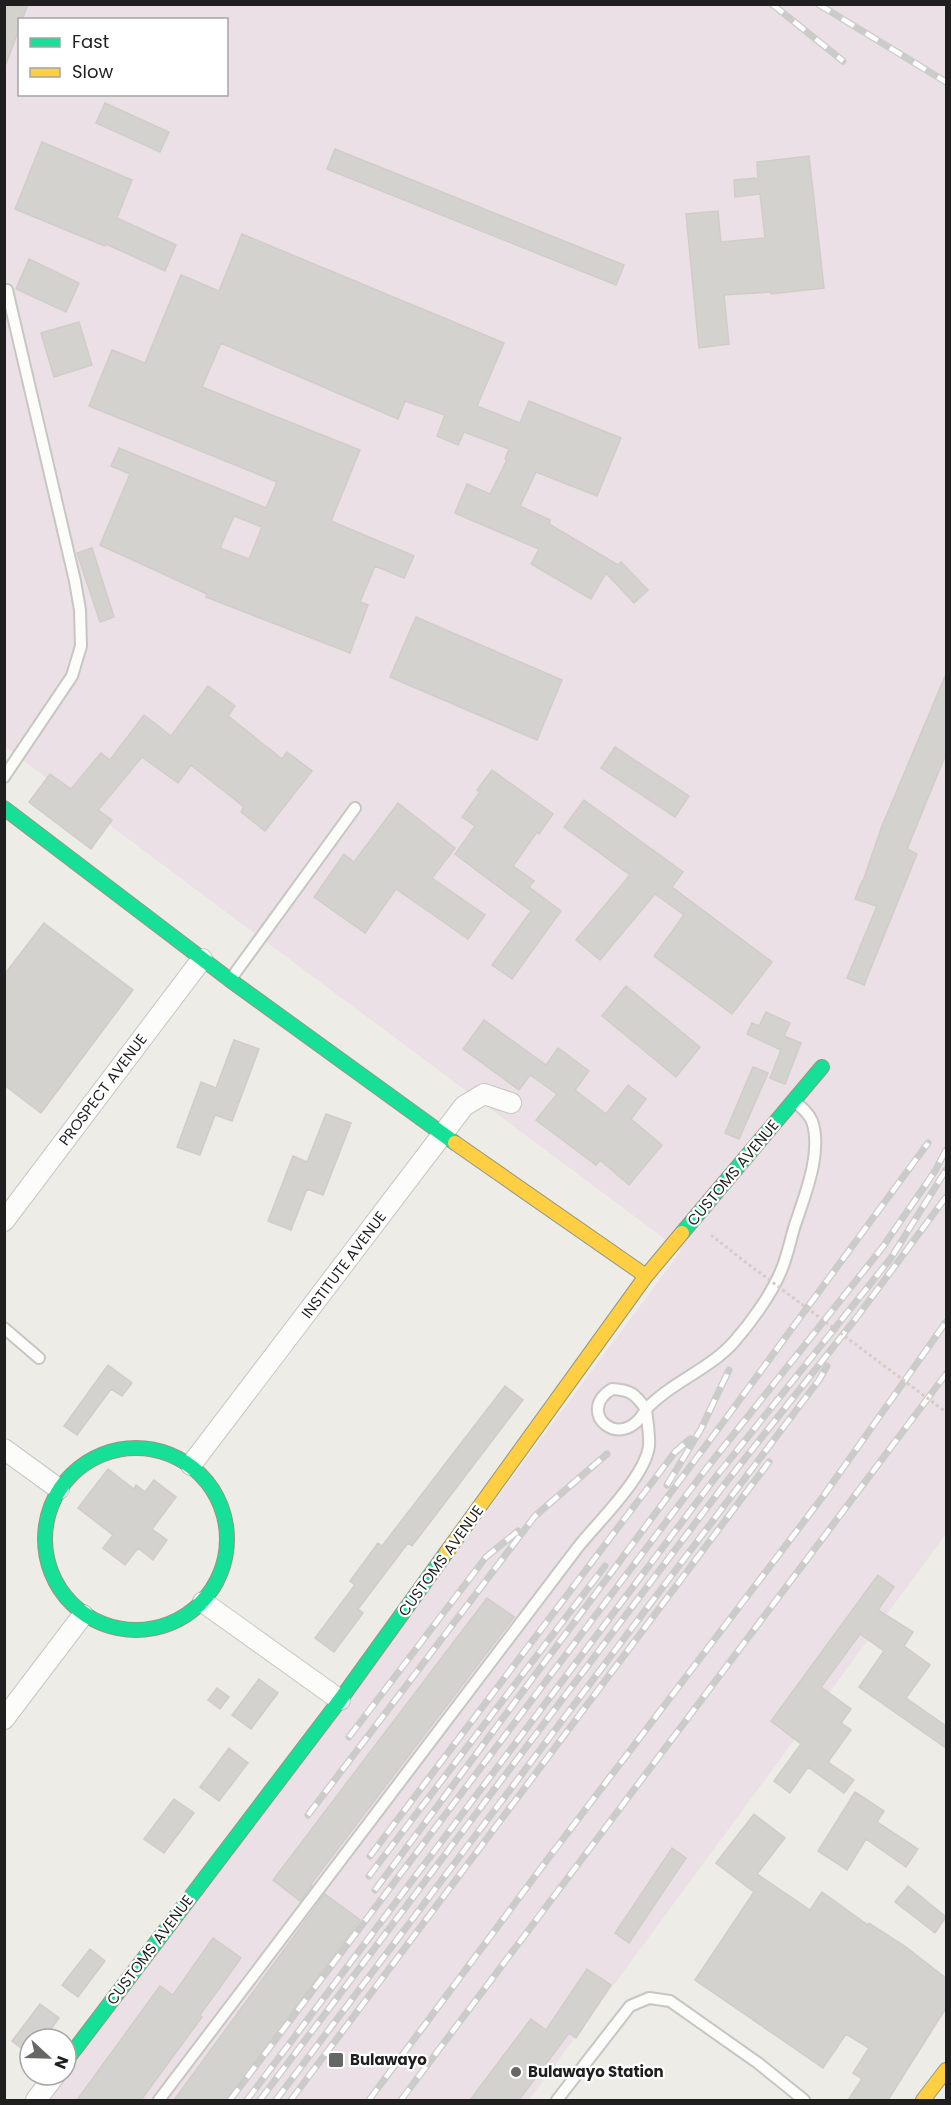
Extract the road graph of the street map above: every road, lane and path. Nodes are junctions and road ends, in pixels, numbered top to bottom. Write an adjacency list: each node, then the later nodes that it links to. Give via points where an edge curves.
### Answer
1 (7, 290): 2 (lane, via 75,581 81,646 72,676)
2 (4, 777)
3 (4, 808): 5 (street)
4 (355, 808): 6 (lane)
5 (202, 959): 6 (street); 11 (street, PROSPECT AVENUE)
6 (230, 980): 10 (street)
7 (822, 1067): 8 (street, CUSTOMS AVENUE)
8 (794, 1101): 12 (street, CUSTOMS AVENUE); 16 (lane, via 808,1113 815,1135 812,1168 781,1272 732,1344)
9 (511, 1103): 10 (street, INSTITUTE AVENUE, via 484,1094 464,1106)
10 (444, 1135): 13 (street); 19 (street, INSTITUTE AVENUE)
11 (4, 1221)
12 (693, 1221): 13 (street, CUSTOMS AVENUE); 17 (path, bridge)
13 (646, 1276): 23 (street, CUSTOMS AVENUE)
14 (4, 1328): 15 (lane)
15 (39, 1358)
16 (646, 1409): 16 (lane, via 636,1424 619,1430 603,1423 598,1412 599,1402 612,1389 627,1390); 29 (lane, via 650,1444 637,1476 578,1547)
17 (946, 1412)
18 (4, 1449): 20 (street)
19 (191, 1465): 20 (street, via 165,1451 135,1447 105,1452 79,1467); 21 (street, via 213,1487 225,1516 228,1546 220,1576)
20 (59, 1490): 22 (street, via 46,1522 46,1557 59,1590)
21 (203, 1602): 22 (street, via 183,1619 158,1629 132,1632 107,1627); 23 (street)
22 (83, 1615): 24 (street)
23 (340, 1700): 25 (street, CUSTOMS AVENUE)
24 (4, 1719)
25 (78, 2045)
26 (946, 2070): 32 (street)
27 (46, 2087): 28 (street)
28 (36, 2100)
29 (159, 2100)
30 (557, 2100): 31 (lane, via 630,2006 649,1998 670,2001)
31 (804, 2100)
32 (923, 2100)

